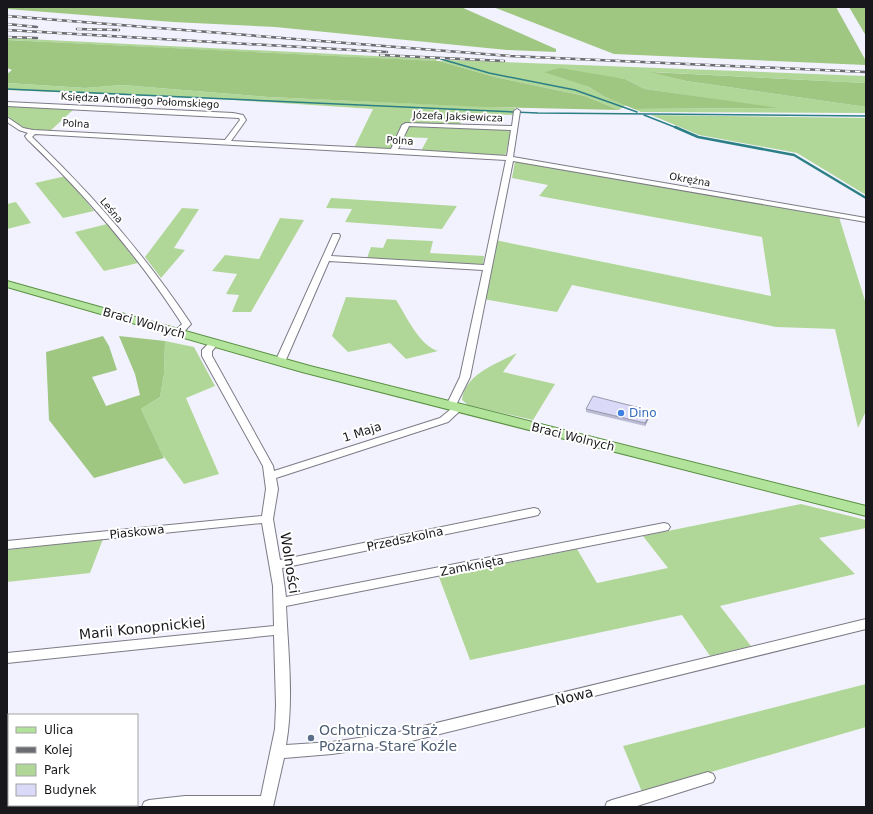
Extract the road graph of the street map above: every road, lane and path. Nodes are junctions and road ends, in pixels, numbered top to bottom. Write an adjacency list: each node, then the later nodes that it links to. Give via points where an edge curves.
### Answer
1 (7, 104): 6 (street, Księdza Antoniego Połomskiego, via 241,116 243,120)
2 (517, 112): 4 (street)
3 (7, 120): 5 (street, via 20,129)
4 (515, 128): 7 (street, Józefa Jaksiewicza, via 408,124 405,125); 8 (street)
5 (33, 132): 6 (street, Polna); 14 (street, Leśna, via 29,138 98,208 172,301 187,324)
6 (227, 142): 7 (street, Polna)
7 (394, 151): 8 (street, Polna)
8 (510, 158): 9 (street, Okrężna); 12 (street)
9 (866, 220)
10 (336, 236): 11 (street)
11 (326, 258): 12 (street); 16 (street)
12 (487, 268): 17 (street, via 465,376)
13 (7, 284): 14 (main road, Braci Wolnych)
14 (179, 332): 15 (main road, Braci Wolnych)
15 (214, 343): 16 (main road, Braci Wolnych); 18 (street, Wolności, via 207,350 207,356 268,466)
16 (280, 362): 17 (main road, Braci Wolnych)
17 (455, 407): 18 (street, 1 Maja, via 444,420); 19 (main road, Braci Wolnych)
18 (271, 476): 21 (street, Wolności, via 272,489)
19 (866, 511)
20 (534, 512): 24 (street, Przedszkolna)
21 (267, 519): 23 (street, Piaskowa); 24 (street, Wolności)
22 (664, 527): 25 (street, Zamknięta)
23 (7, 545)
24 (276, 565): 25 (street, Wolności)
25 (280, 603): 27 (street, Wolności)
26 (866, 624): 29 (street, Nowa, via 399,738 332,748)
27 (281, 630): 28 (street, Marii Konopnickiej); 29 (street, Wolności, via 283,706)
28 (7, 658)
29 (278, 752): 31 (street, Wolności)
30 (708, 778): 33 (street)
31 (266, 805): 32 (street, via 185,803)
32 (149, 807)
33 (612, 807)

